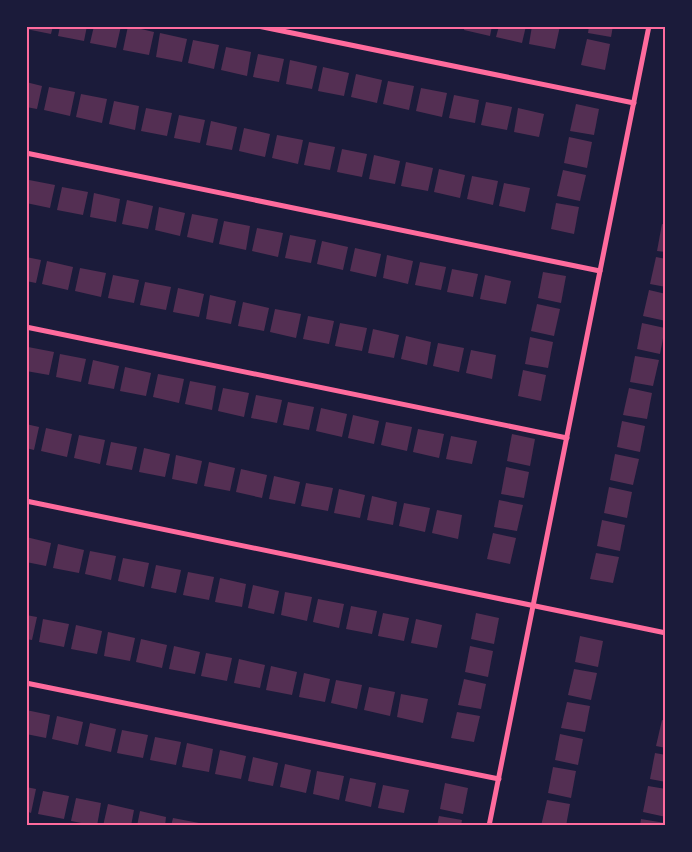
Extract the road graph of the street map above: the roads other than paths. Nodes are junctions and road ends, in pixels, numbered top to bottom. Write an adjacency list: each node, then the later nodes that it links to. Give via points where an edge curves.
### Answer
1 (258, 26): 3 (street)
2 (649, 26): 3 (street)
3 (634, 103): 5 (street)
4 (26, 153): 5 (street)
5 (600, 271): 7 (street)
6 (26, 327): 7 (street)
7 (567, 438): 9 (street)
8 (26, 501): 9 (street)
9 (533, 607): 10 (street); 12 (street)
10 (666, 633)
11 (26, 683): 12 (street)
12 (499, 779): 13 (street)
13 (489, 826)

